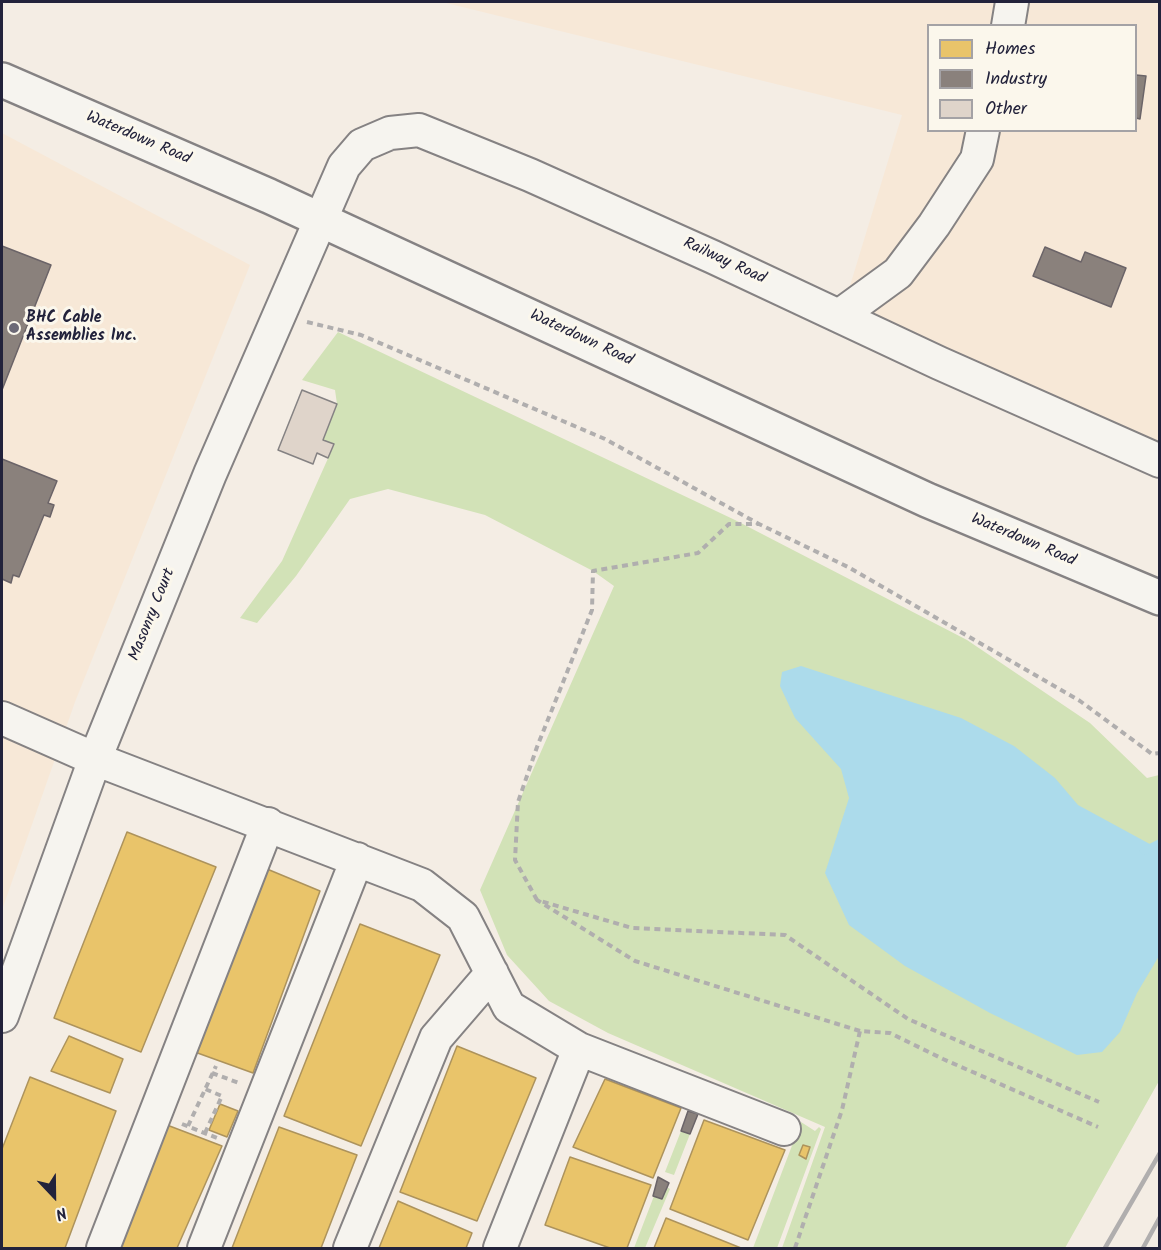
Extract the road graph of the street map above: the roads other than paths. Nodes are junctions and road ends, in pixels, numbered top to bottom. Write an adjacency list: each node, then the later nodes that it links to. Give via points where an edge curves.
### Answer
1 (1012, 2): 2 (street)
2 (1008, 24)
3 (2, 80): 5 (main road, Waterdown Road)
4 (983, 132): 6 (street, via 976,159 898,273)
5 (320, 220): 6 (street, Railway Road, via 344,166 362,145 390,133 419,130 530,175); 8 (main road, Waterdown Road, via 927,500); 10 (street, Masonry Court, via 210,474)
6 (839, 316): 7 (street, Railway Road)
7 (1160, 461)
8 (1160, 598)
9 (2, 718): 10 (street)
10 (95, 759): 11 (street); 14 (street, Masonry Court)
11 (268, 824): 12 (street); 18 (street)
12 (357, 859): 13 (street, via 422,885 463,917); 19 (street)
13 (492, 973): 15 (street, via 508,1007); 20 (street, via 436,1038)
14 (2, 1016)
15 (579, 1049): 16 (street); 17 (street)
16 (784, 1129)
17 (511, 1245)
18 (102, 1248)
19 (204, 1248)
20 (350, 1248)

